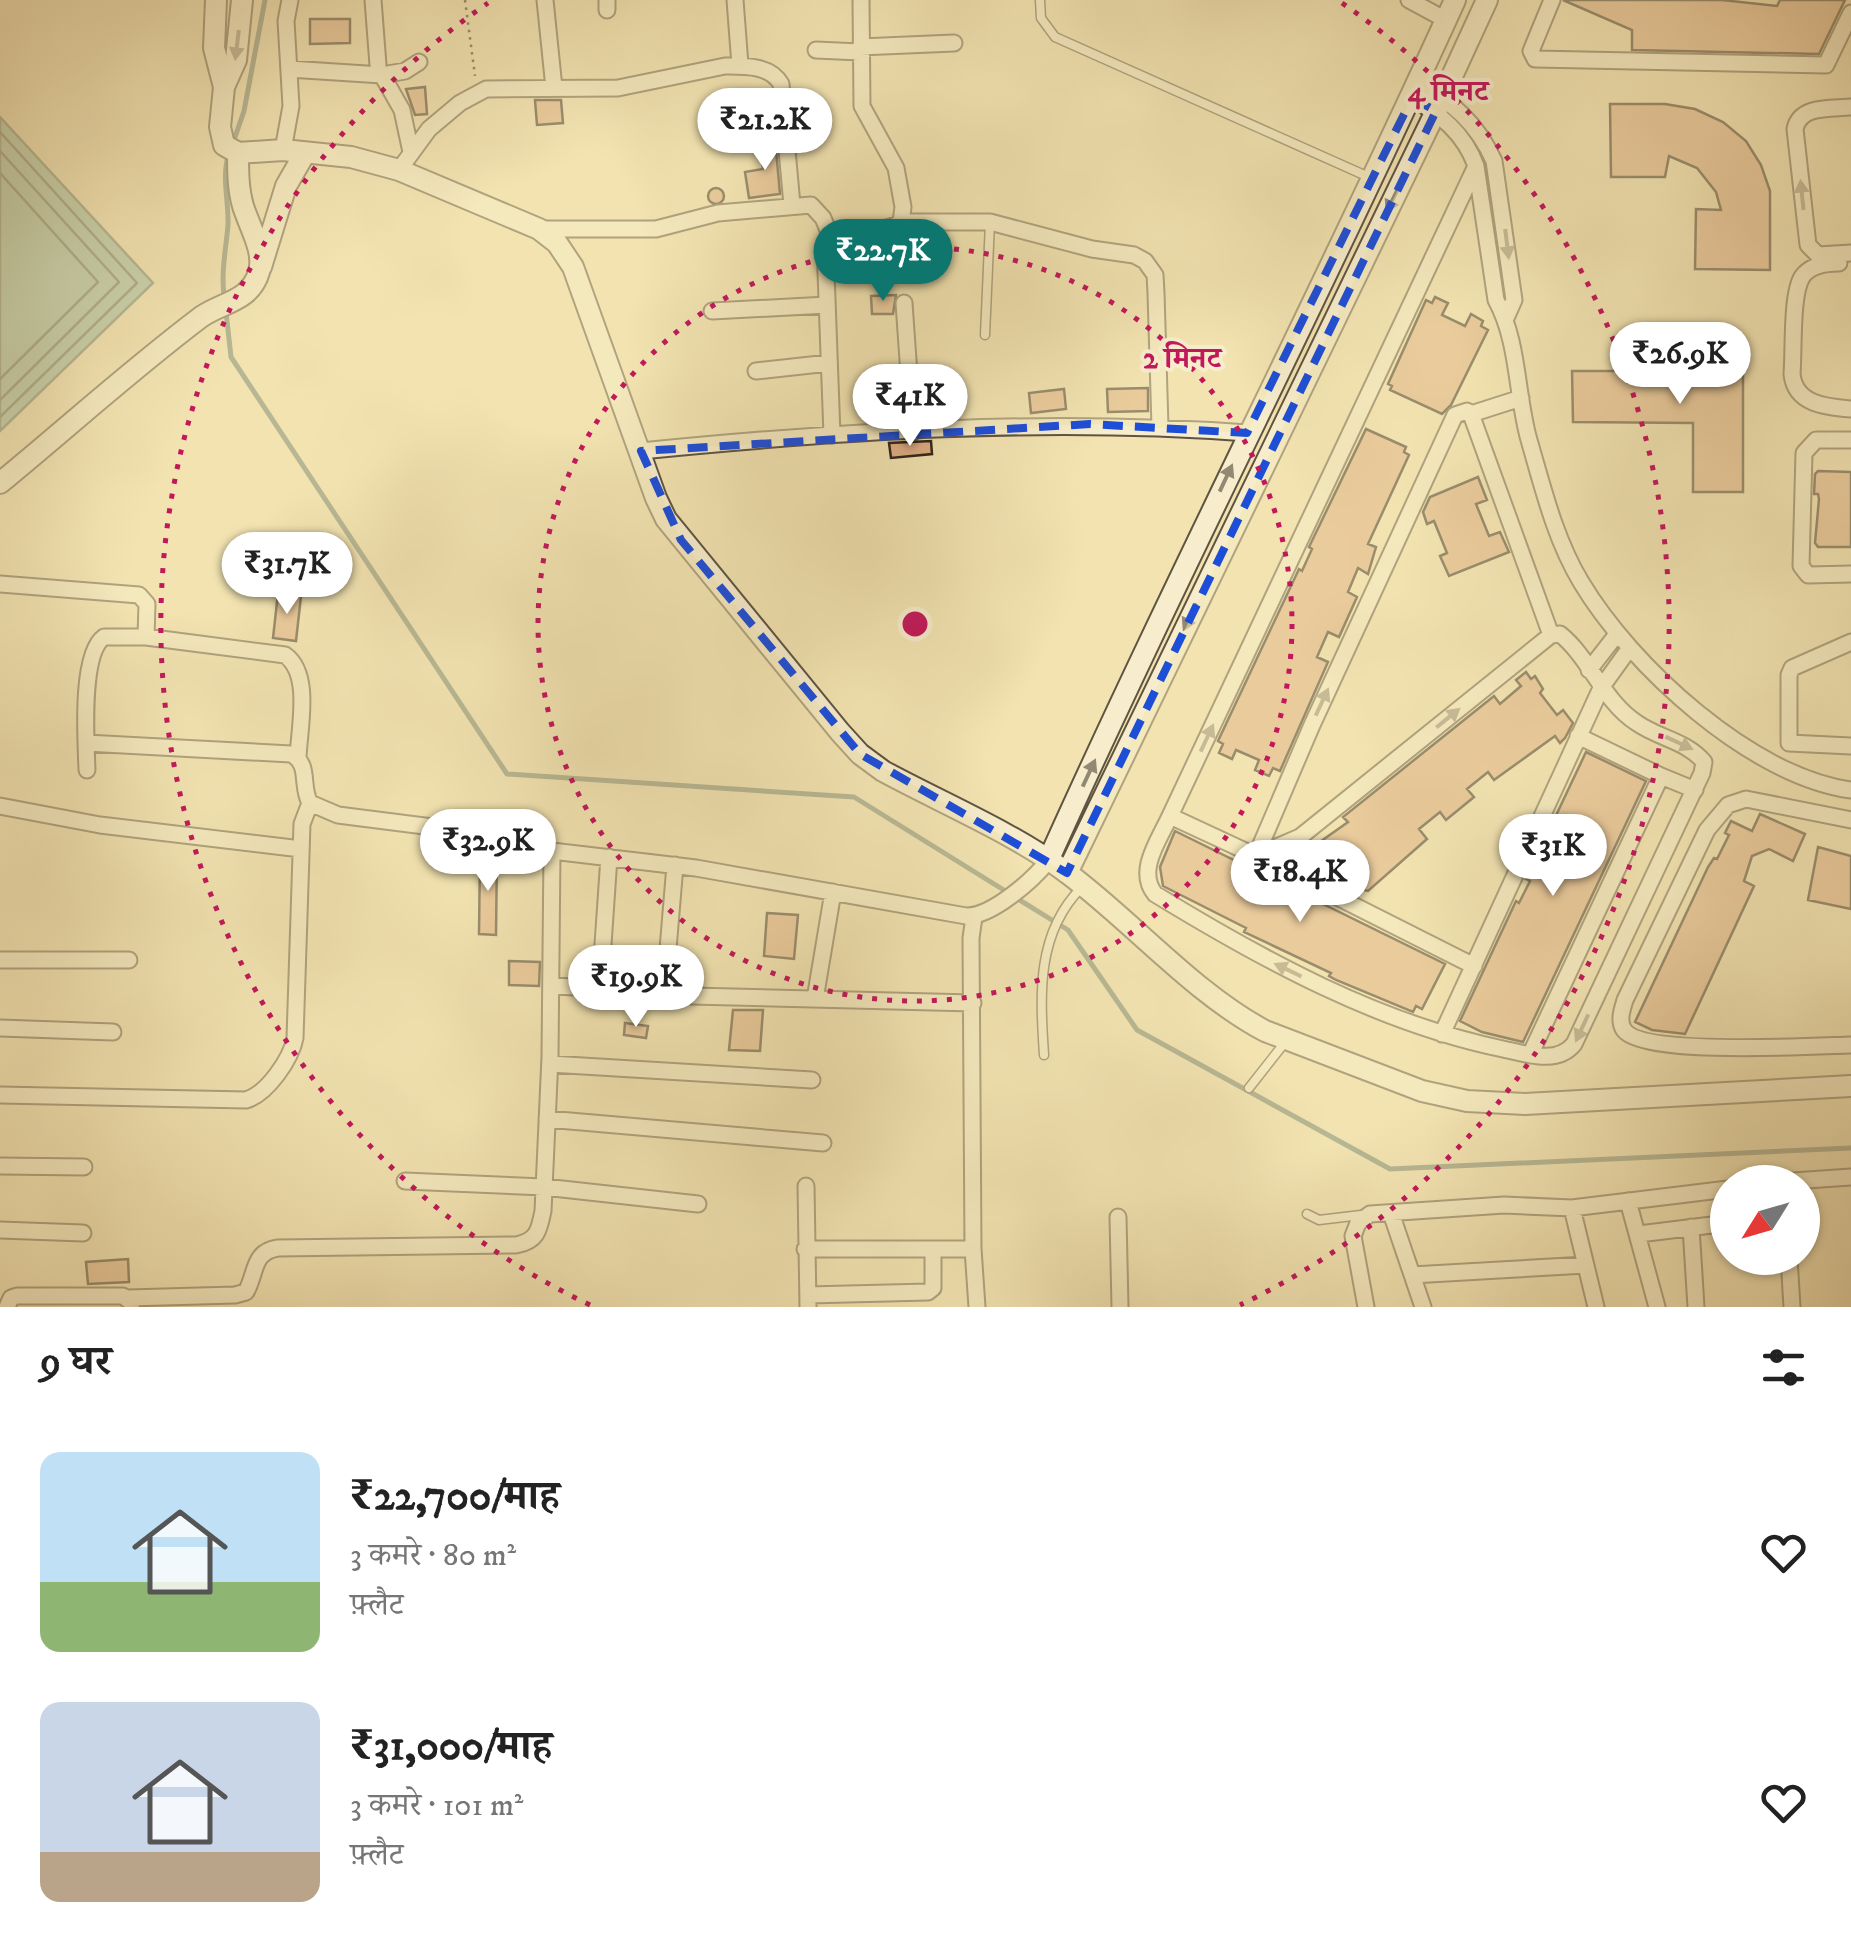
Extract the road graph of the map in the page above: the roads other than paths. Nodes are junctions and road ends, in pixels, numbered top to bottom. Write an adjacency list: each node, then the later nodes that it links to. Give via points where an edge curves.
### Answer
1 (216, 0): 22 (street, via 214,48)
2 (242, 0): 22 (street, one-way to 22, via 236,60)
3 (290, 0): 20 (street)
4 (373, 0): 21 (street)
5 (545, 0): 23 (street)
6 (736, 0): 19 (street)
7 (861, 0): 16 (street)
8 (1040, 0): 32 (lane, via 1042,18 1056,37)
9 (1410, 0): 14 (street)
10 (1455, 0): 14 (street)
11 (1487, 0): 25 (street)
12 (1552, 0): 13 (street, via 1531,51 1535,60 1826,65)
13 (1851, 13)
14 (1446, 20): 24 (street)
15 (954, 44): 16 (street)
16 (860, 49): 17 (street); 34 (street, via 862,106 896,168)
17 (816, 50)
18 (419, 62): 21 (street)
19 (740, 65): 23 (street, via 618,88); 33 (street, via 770,72 782,84)
20 (289, 70): 21 (street); 28 (street)
21 (380, 70): 29 (street, via 402,110)
22 (224, 87): 27 (street, via 220,128)
23 (554, 88): 29 (street, via 477,93)
24 (1415, 90): 25 (street); 32 (street)
25 (1439, 104): 30 (street); 44 (street, one-way to 44, via 1466,115 1494,161 1514,300); 85 (street, one-way to 85)
26 (1851, 107): 38 (street, one-way to 26, via 1818,255 1808,245 1795,130 1806,112)
27 (231, 149): 28 (street); 40 (street)
28 (294, 152): 31 (street); 40 (street)
29 (411, 152): 31 (street)
30 (1476, 166): 44 (street, via 1496,300); 77 (street, one-way to 30)
31 (398, 170): 36 (street)
32 (1371, 178): 53 (street)
33 (792, 205): 36 (street, via 656,229); 37 (street, via 811,205)
34 (901, 222): 35 (street); 37 (street)
35 (990, 222): 45 (lane); 51 (street, via 1145,260 1156,293)
36 (539, 228): 56 (street, via 573,266)
37 (830, 235): 42 (street)
38 (1851, 253)
39 (1851, 263): 49 (street, via 1812,268 1802,277 1792,374 1802,397)
40 (260, 270): 57 (street, via 244,296 221,306)
41 (904, 303): 52 (street)
42 (826, 305): 43 (street); 46 (street)
43 (712, 310)
44 (1506, 318): 48 (street)
45 (985, 335)
46 (830, 363): 47 (street); 54 (street)
47 (756, 371)
48 (1521, 398): 50 (street); 60 (street, via 1561,543)
49 (1851, 409)
50 (1471, 414): 61 (street); 81 (street, one-way to 50, via 1454,415)
51 (1160, 427): 52 (street); 53 (street)
52 (913, 432): 54 (street)
53 (1247, 434): 84 (street, one-way to 53)
54 (832, 436): 56 (street)
55 (1851, 440): 58 (street, via 1816,440 1804,453 1801,566 1808,575)
56 (641, 451): 84 (street, via 656,498 681,540 860,754)
57 (0, 482)
58 (1851, 574)
59 (0, 584): 62 (street, via 142,596)
60 (1617, 634): 64 (street); 65 (street)
61 (1551, 636): 65 (street, via 1564,637); 81 (street, one-way to 61, via 1300,838)
62 (146, 637): 68 (street, via 104,637 96,644); 70 (street, via 294,661 301,674)
63 (1851, 642): 69 (street, via 1792,668 1789,742)
64 (1629, 649): 66 (street); 74 (street, via 1743,746 1825,787)
65 (1588, 670): 66 (street)
66 (1600, 688): 67 (street); 73 (street, one-way to 73, via 1636,723 1699,755 1704,762)
67 (1578, 736): 72 (street); 90 (street)
68 (86, 742): 70 (street); 71 (street)
69 (1851, 746)
70 (298, 758): 75 (street)
71 (87, 770)
72 (1661, 776): 73 (street); 102 (street)
73 (1694, 790): 102 (street, one-way to 102, via 1574,1044 1559,1056)
74 (1851, 790)
75 (310, 803): 79 (street); 80 (street, via 338,815)
76 (0, 806): 79 (street)
77 (1170, 816): 81 (street); 98 (street, one-way to 77, via 1341,996 1154,894 1145,877)
78 (1851, 820): 100 (street, via 1746,799 1728,805 1707,830 1620,1017 1622,1029 1648,1042 1704,1048)
79 (301, 848): 107 (street, via 295,1038 258,1096)
80 (552, 851): 82 (street); 91 (street)
81 (1256, 856): 90 (street)
82 (608, 857): 83 (street); 92 (street)
83 (675, 865): 86 (street); 93 (street, via 667,978)
84 (1042, 869): 85 (street); 87 (street)
85 (1074, 880): 99 (street, via 1212,998); 101 (lane, via 1049,935)
86 (833, 892): 87 (street); 94 (street)
87 (982, 913): 95 (street, via 971,938)
88 (0, 960): 89 (street)
89 (129, 960)
90 (1474, 966): 98 (street)
91 (550, 986): 92 (street); 103 (street)
92 (600, 988): 93 (street)
93 (660, 989): 94 (street)
94 (816, 1000): 95 (street)
95 (973, 1003): 132 (street)
96 (0, 1028): 97 (street)
97 (114, 1032)
98 (1442, 1034): 102 (street)
99 (1287, 1040): 105 (street, via 1422,1092 1467,1101 1525,1104); 106 (lane)
100 (1851, 1045)
101 (1044, 1055)
102 (1530, 1055)
103 (550, 1064): 104 (street); 108 (street)
104 (812, 1080)
105 (1851, 1086)
106 (1249, 1088)
107 (0, 1096)
108 (548, 1119): 109 (street); 116 (street)
109 (822, 1144)
110 (0, 1166): 111 (street)
111 (84, 1166)
112 (1851, 1176): 113 (street)
113 (1820, 1179)
114 (405, 1181): 116 (street)
115 (806, 1186): 130 (street)
116 (544, 1187): 119 (street); 137 (street, via 538,1234 530,1243 278,1248 257,1257 246,1292 236,1296)
117 (1710, 1191): 118 (street)
118 (1628, 1201): 120 (street); 129 (street)
119 (698, 1204)
120 (1572, 1208): 121 (street); 133 (street)
121 (1391, 1213): 123 (street); 134 (street)
122 (1306, 1214): 123 (lane, via 1319,1220)
123 (1370, 1214): 142 (street, via 1353,1236)
124 (1118, 1217): 141 (street)
125 (1710, 1224): 126 (street)
126 (1691, 1227): 129 (street); 146 (street)
127 (0, 1230): 128 (street)
128 (83, 1233)
129 (1639, 1234): 145 (street)
130 (805, 1248): 131 (street); 136 (street)
131 (933, 1249): 132 (street); 136 (street, via 928,1292)
132 (973, 1249): 140 (street)
133 (1586, 1266): 134 (street); 144 (street)
134 (1412, 1274): 143 (street)
135 (1790, 1275): 138 (street)
136 (808, 1301)
137 (130, 1302): 139 (street, via 18,1296)
138 (1792, 1306): 147 (street)
139 (8, 1307)
140 (976, 1307)
141 (1120, 1307)
142 (1366, 1307)
143 (1423, 1307)
144 (1596, 1307)
145 (1657, 1307)
146 (1696, 1307)
147 (1773, 1307)

